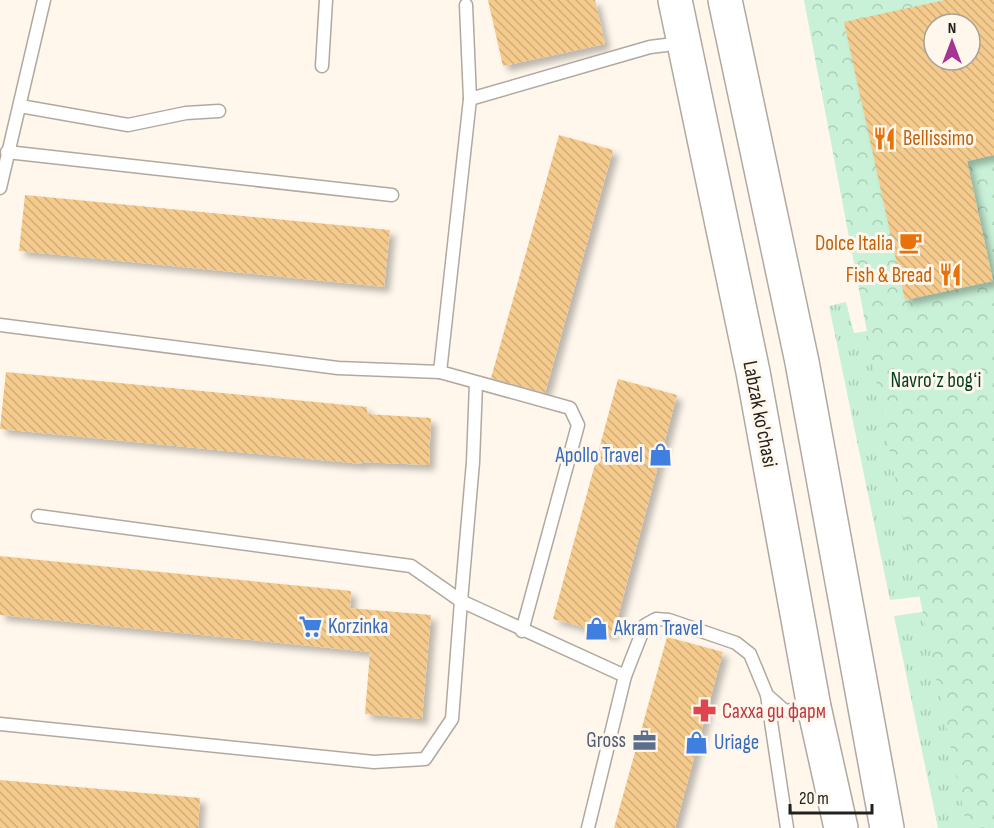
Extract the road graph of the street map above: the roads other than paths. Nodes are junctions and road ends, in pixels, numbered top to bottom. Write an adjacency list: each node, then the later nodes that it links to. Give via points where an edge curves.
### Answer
1 (44, 0): 9 (lane)
2 (326, 0): 7 (lane)
3 (675, 0): 6 (main road, Labzak ko'chasi)
4 (729, 1): 15 (main road)
5 (466, 4): 8 (lane)
6 (684, 42): 8 (lane, via 650,47); 17 (main road, Labzak ko'chasi)
7 (322, 66)
8 (470, 99): 16 (lane)
9 (20, 106): 10 (lane, via 128,125 186,113); 11 (lane)
10 (219, 111)
11 (7, 152): 12 (lane); 13 (lane)
12 (0, 188)
13 (392, 195)
14 (0, 325): 16 (lane, via 338,368)
15 (802, 362): 17 (main road); 29 (main road)
16 (440, 372): 18 (lane)
17 (753, 372): 24 (main road, Labzak ko'chasi)
18 (476, 383): 20 (lane); 21 (lane, via 570,408 578,425)
19 (38, 516): 20 (lane, via 411,566)
20 (461, 602): 21 (lane); 25 (lane, via 452,718 425,759 374,762)
21 (522, 631): 22 (lane)
22 (625, 676): 23 (lane, via 645,625 656,619 669,620 736,643 750,654); 26 (lane)
23 (767, 695): 24 (lane, via 785,711); 27 (lane)
24 (814, 707): 28 (main road, Labzak ko'chasi)
25 (0, 724)
26 (588, 828)
27 (787, 828)
28 (841, 828)
29 (887, 828)

